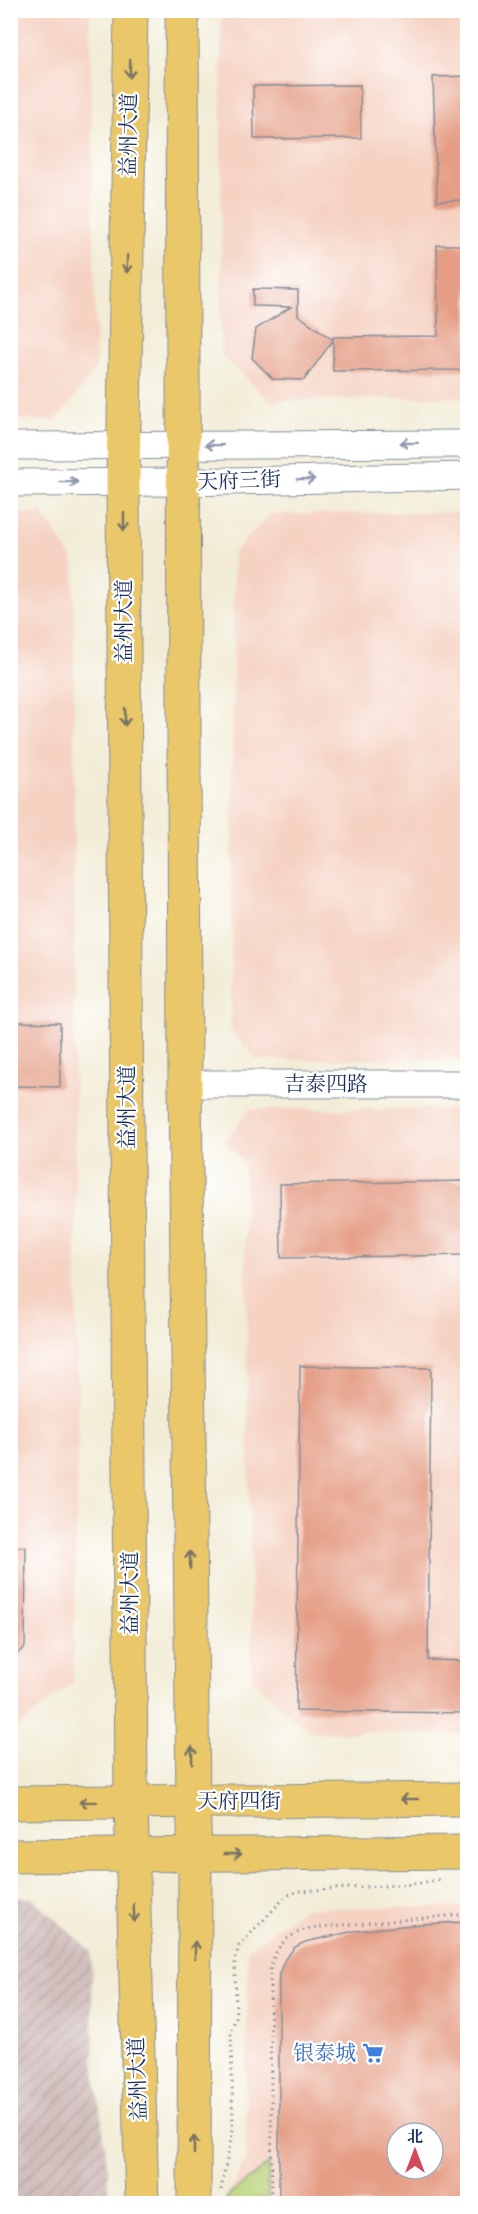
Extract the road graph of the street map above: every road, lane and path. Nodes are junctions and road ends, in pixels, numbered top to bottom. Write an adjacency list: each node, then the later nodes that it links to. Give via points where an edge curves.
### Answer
1 (131, 10): 5 (main road, 益州大道, one-way to 5)
2 (182, 10): 3 (main road)
3 (183, 444): 4 (street, 天府三街, one-way to 3); 5 (street, 天府三街); 9 (main road)
4 (468, 444)
5 (123, 445): 6 (street, 天府三街); 8 (main road, 益州大道)
6 (10, 446)
7 (468, 476): 9 (street, 天府三街, one-way to 7)
8 (123, 482): 9 (street, 天府三街); 10 (street, 天府三街, one-way to 8); 15 (main road, 益州大道, one-way to 15)
9 (185, 482): 11 (main road)
10 (10, 483)
11 (185, 1083): 12 (street, 吉泰四路); 14 (main road, one-way to 11)
12 (468, 1084)
13 (468, 1799): 14 (main road, 天府四街, one-way to 14)
14 (193, 1801): 15 (main road, 天府四街); 18 (main road)
15 (131, 1802): 16 (main road, 天府四街, one-way to 16); 19 (main road, 益州大道)
16 (10, 1803)
17 (468, 1852): 18 (main road, one-way to 17)
18 (195, 1854): 19 (main road); 23 (main road, one-way to 18)
19 (132, 1855): 20 (main road); 24 (main road, 益州大道, one-way to 24)
20 (10, 1856)
21 (446, 1879): 23 (path, via 299,1891 286,1896 239,1946 235,1959 236,2017 231,2032 233,2129)
22 (468, 1914): 25 (path, via 310,1928 281,1943 270,1968)
23 (207, 2198)
24 (142, 2204)
25 (272, 2204)

